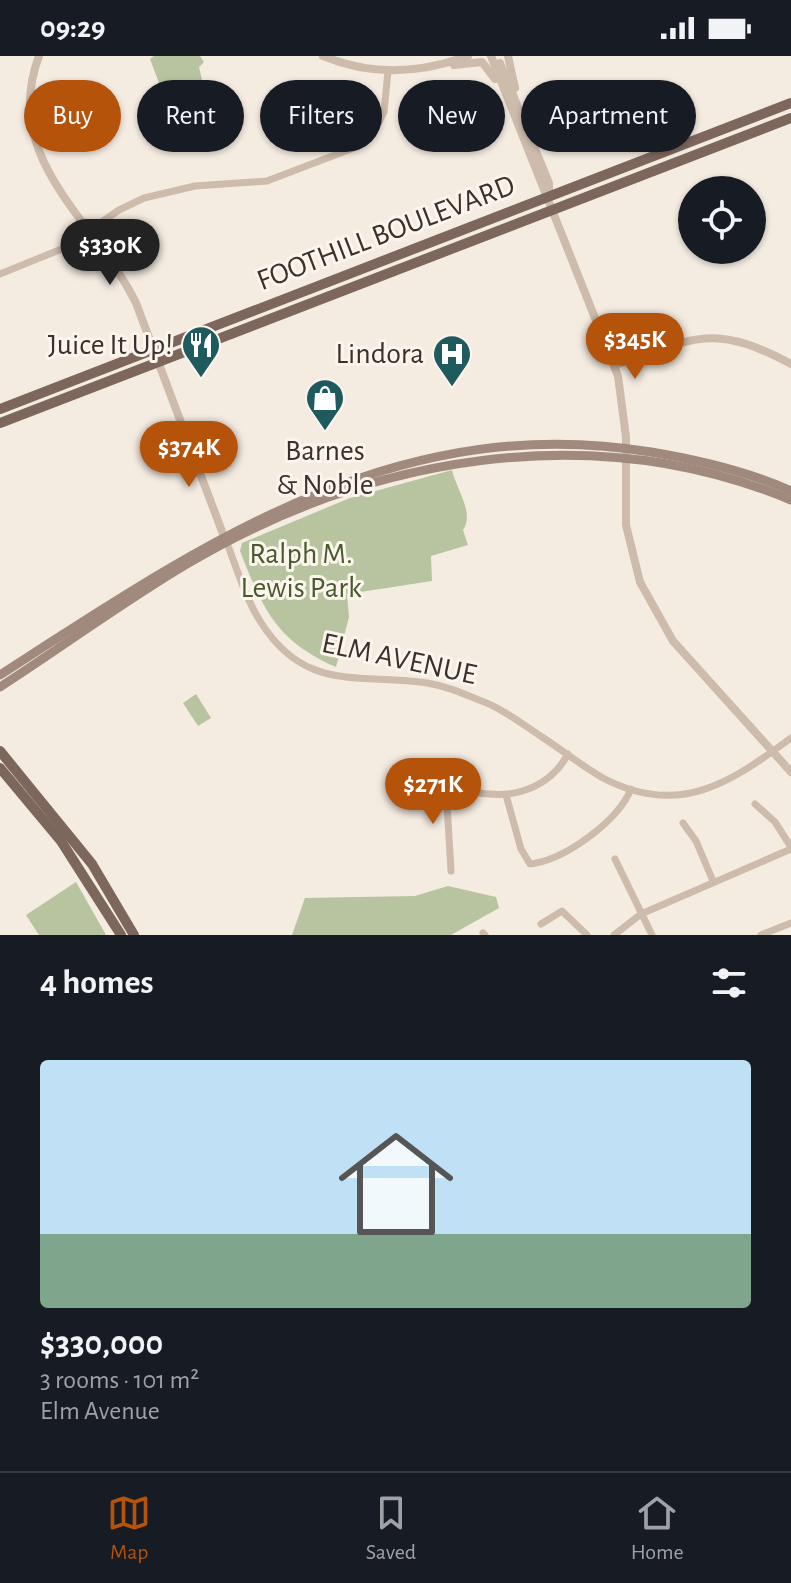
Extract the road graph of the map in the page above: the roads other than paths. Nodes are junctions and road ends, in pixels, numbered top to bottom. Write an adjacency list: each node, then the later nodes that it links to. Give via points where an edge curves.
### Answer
1 (39, 56): 16 (street, ELM AVENUE, via 27,102 34,147 57,189)
2 (323, 56): 7 (street)
3 (468, 56): 6 (street)
4 (494, 56): 9 (street); 11 (street)
5 (508, 56): 11 (street)
6 (450, 63): 7 (street); 8 (street, via 482,62)
7 (388, 71): 16 (street, via 384,112 356,147 267,181 168,190 119,210)
8 (495, 80)
9 (500, 80)
10 (505, 95): 14 (street)
11 (516, 96): 14 (street, via 551,188)
12 (791, 103): 14 (main road, FOOTHILL BOULEVARD)
13 (791, 118): 15 (main road, FOOTHILL BOULEVARD)
14 (549, 195): 15 (street); 18 (main road, FOOTHILL BOULEVARD)
15 (555, 209): 19 (main road, FOOTHILL BOULEVARD); 21 (street)
16 (90, 231): 17 (street, via 64,248); 18 (street, ELM AVENUE, via 127,284)
17 (0, 274)
18 (153, 348): 19 (street, ELM AVENUE); 22 (main road, FOOTHILL BOULEVARD)
19 (159, 363): 23 (main road, FOOTHILL BOULEVARD); 27 (street, ELM AVENUE)
20 (791, 364): 21 (street, via 748,343 715,337 687,339)
21 (614, 365): 24 (street, via 623,404)
22 (0, 409)
23 (0, 423)
24 (625, 453): 25 (main road, via 715,465); 26 (main road, via 697,469); 27 (main road, via 456,458 352,490); 32 (street, via 626,525 649,602 673,641)
25 (791, 491)
26 (791, 500)
27 (225, 539): 28 (main road, via 163,570); 29 (main road); 33 (street, ELM AVENUE, via 260,621 291,657 344,679 451,688 486,702)
28 (0, 675)
29 (0, 687)
30 (791, 738): 32 (street, ELM AVENUE)
31 (0, 751): 48 (main road, via 92,864)
32 (773, 752): 35 (street); 36 (street, ELM AVENUE, via 715,788 673,795)
33 (568, 754): 36 (street, ELM AVENUE); 37 (street, via 537,786)
34 (0, 768): 47 (main road, via 61,841)
35 (791, 772)
36 (631, 789): 37 (street, via 620,810 597,831 530,864)
37 (506, 795): 42 (street, via 451,795)
38 (755, 804): 40 (street, via 775,822)
39 (683, 823): 43 (street)
40 (791, 848): 43 (street)
41 (615, 859): 44 (street)
42 (451, 871)
43 (713, 881): 44 (street)
44 (641, 914): 50 (street); 51 (street)
45 (791, 923): 52 (street)
46 (541, 924): 49 (street, via 562,911)
47 (121, 935)
48 (134, 935)
49 (587, 935)
50 (614, 935)
51 (652, 935)
52 (761, 935)

